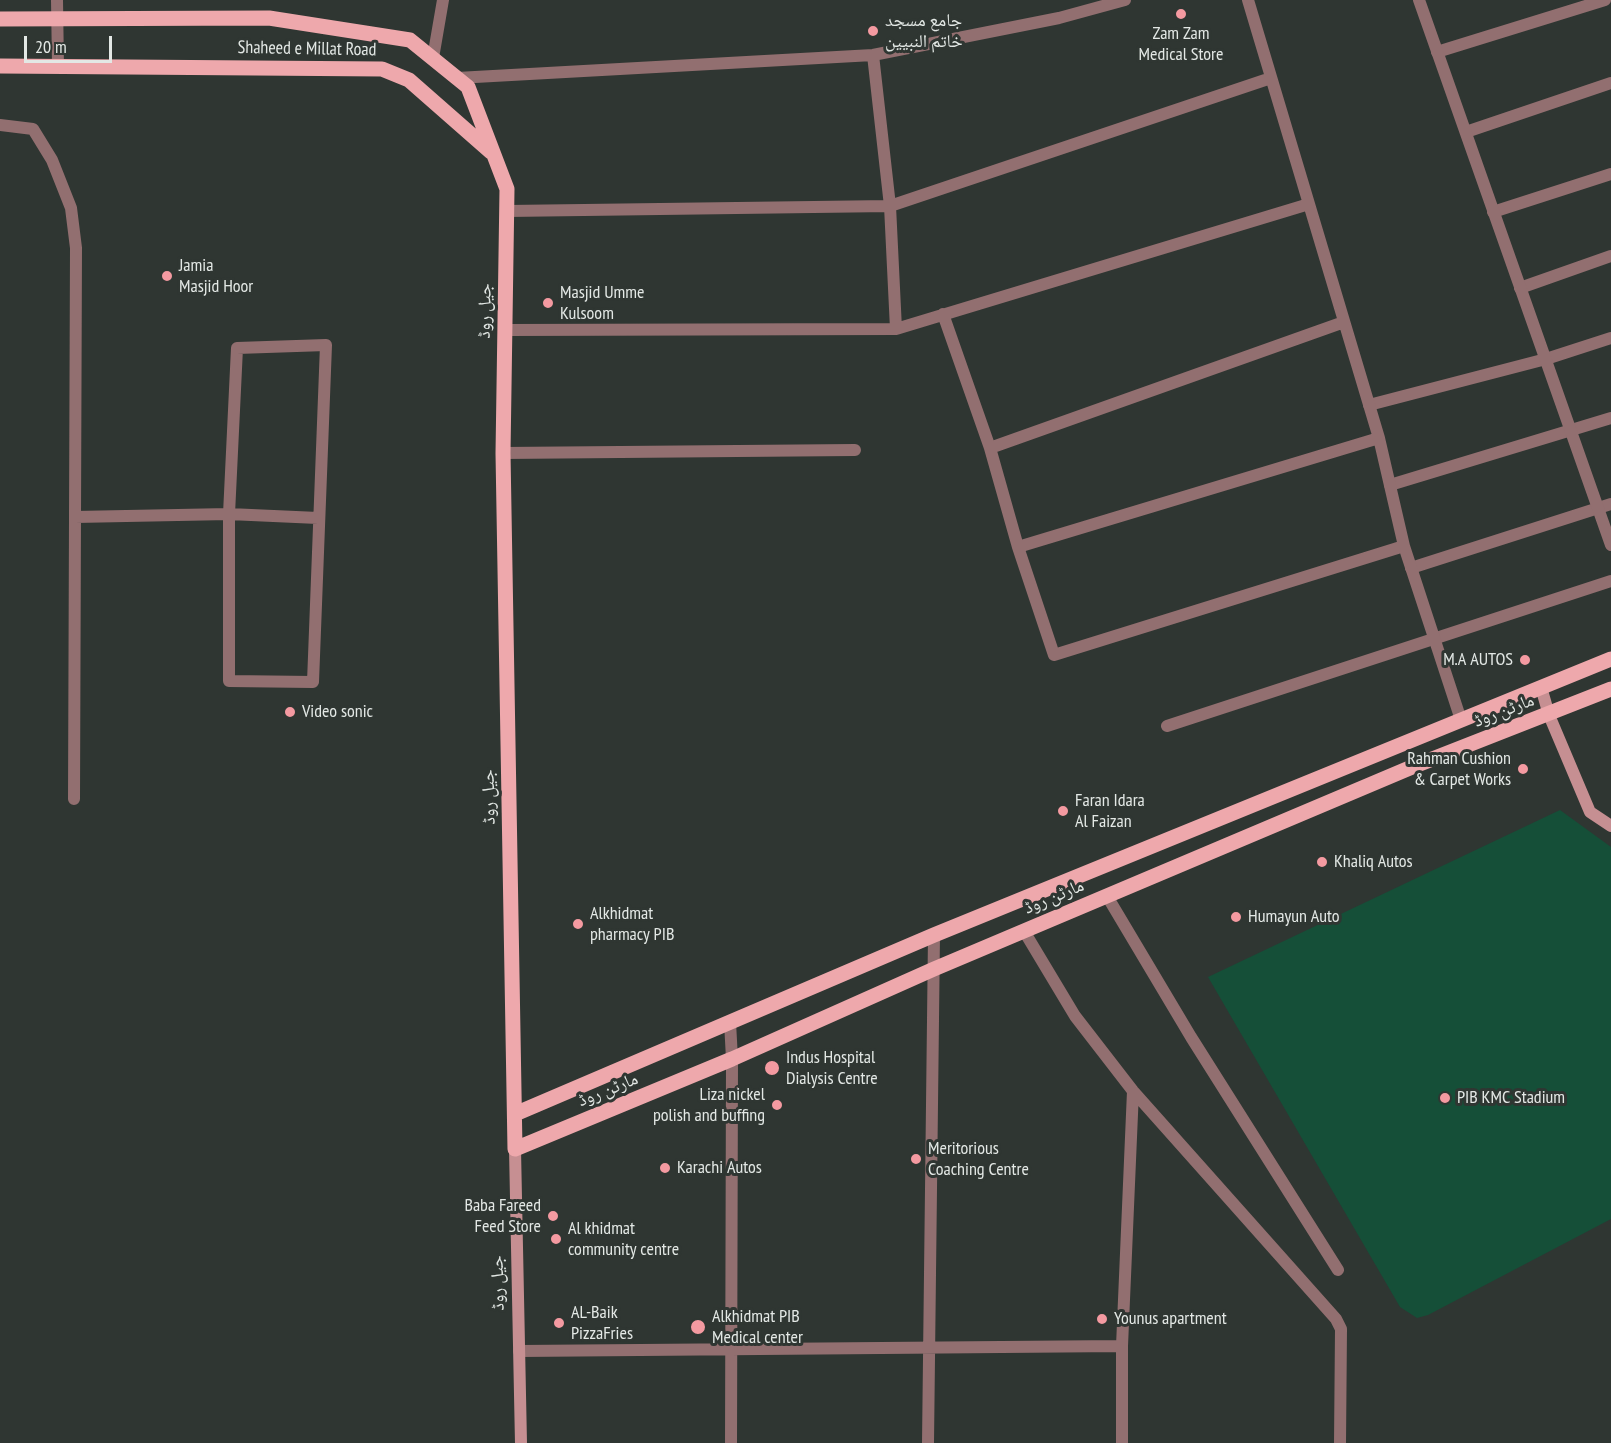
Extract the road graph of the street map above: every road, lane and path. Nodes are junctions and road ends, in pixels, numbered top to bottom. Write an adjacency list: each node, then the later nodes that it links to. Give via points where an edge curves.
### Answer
1 (57, 0): 8 (street)
2 (443, 0): 11 (street)
3 (1125, 0): 10 (street, via 1059,18)
4 (1248, 0): 15 (street)
5 (1419, 0): 9 (street)
6 (1605, 0): 9 (street)
7 (0, 19): 8 (main road, Shaheed e Millat Road)
8 (57, 19): 11 (main road, Shaheed e Millat Road, via 269,18 410,40); 13 (street)
9 (1437, 52): 18 (street)
10 (873, 55): 14 (street); 22 (street)
11 (433, 58): 14 (main road, Shaheed e Millat Road)
12 (0, 66): 13 (main road, Shaheed e Millat Road)
13 (58, 66): 19 (main road, Shaheed e Millat Road, via 382,69 409,80)
14 (457, 78): 19 (main road, Shaheed e Millat Road, via 468,87)
15 (1271, 78): 21 (street); 22 (street)
16 (1611, 83): 18 (street)
17 (0, 125): 44 (street, via 33,129 52,160 71,208 76,248)
18 (1466, 132): 24 (street)
19 (493, 154): 23 (main road, جیل روڈ, via 507,189)
20 (1611, 174): 24 (street)
21 (1309, 204): 27 (street); 28 (street)
22 (890, 206): 23 (street); 29 (street)
23 (507, 211): 30 (main road, جیل روڈ)
24 (1493, 212): 26 (street)
25 (1611, 256): 26 (street)
26 (1520, 288): 32 (street)
27 (943, 314): 29 (street); 37 (street)
28 (1344, 322): 33 (street); 37 (street)
29 (896, 329): 30 (street)
30 (505, 330): 39 (main road, جیل روڈ)
31 (1611, 338): 32 (street)
32 (1546, 359): 33 (street); 35 (street)
33 (1369, 405): 36 (street)
34 (1611, 418): 35 (street)
35 (1571, 431): 40 (street); 42 (street)
36 (1379, 438): 40 (street); 48 (street)
37 (990, 448): 48 (street)
38 (855, 450): 39 (street)
39 (503, 453): 67 (main road, جیل روڈ)
40 (1390, 485): 47 (street)
41 (1611, 504): 42 (street)
42 (1598, 508): 46 (street); 49 (street)
43 (230, 514): 44 (street); 45 (street); 45 (street, via 228,681 313,682); 45 (street, via 237,348 326,345)
44 (75, 517): 58 (street)
45 (318, 518)
46 (1611, 545)
47 (1404, 546): 48 (street, via 1054,655); 49 (street)
48 (1018, 548)
49 (1411, 568): 51 (street)
50 (1611, 581): 51 (street)
51 (1434, 640): 56 (street); 57 (street)
52 (1611, 659): 53 (main road, مارٹن روڈ)
53 (1541, 687): 55 (street); 56 (main road, مارٹن روڈ)
54 (1611, 689): 55 (main road, مارٹن روڈ)
55 (1549, 715): 59 (street, via 1590,812); 60 (main road, مارٹن روڈ, via 1412,767)
56 (1461, 720): 62 (main road, مارٹن روڈ)
57 (1167, 726)
58 (74, 799)
59 (1611, 826)
60 (1107, 896): 61 (main road, مارٹن روڈ); 69 (street)
61 (1024, 931): 63 (main road, مارٹن روڈ); 66 (street, via 1075,1016)
62 (934, 935): 63 (street); 64 (main road, مارٹن روڈ)
63 (934, 969): 65 (main road, مارٹن روڈ); 71 (street)
64 (730, 1022): 65 (street); 67 (main road, مارٹن روڈ)
65 (732, 1059): 68 (main road, مارٹن روڈ); 72 (street)
66 (1133, 1091): 70 (street); 78 (street, via 1336,1319 1341,1329)
67 (515, 1114): 68 (main road, جیل روڈ)
68 (515, 1149): 73 (street, جیل روڈ)
69 (1338, 1270)
70 (1122, 1346): 71 (street); 77 (street)
71 (928, 1347): 72 (street); 76 (street)
72 (732, 1348): 73 (street); 75 (street)
73 (519, 1351): 74 (street, جیل روڈ)
74 (521, 1443)
75 (731, 1443)
76 (928, 1443)
77 (1122, 1443)
78 (1340, 1443)

